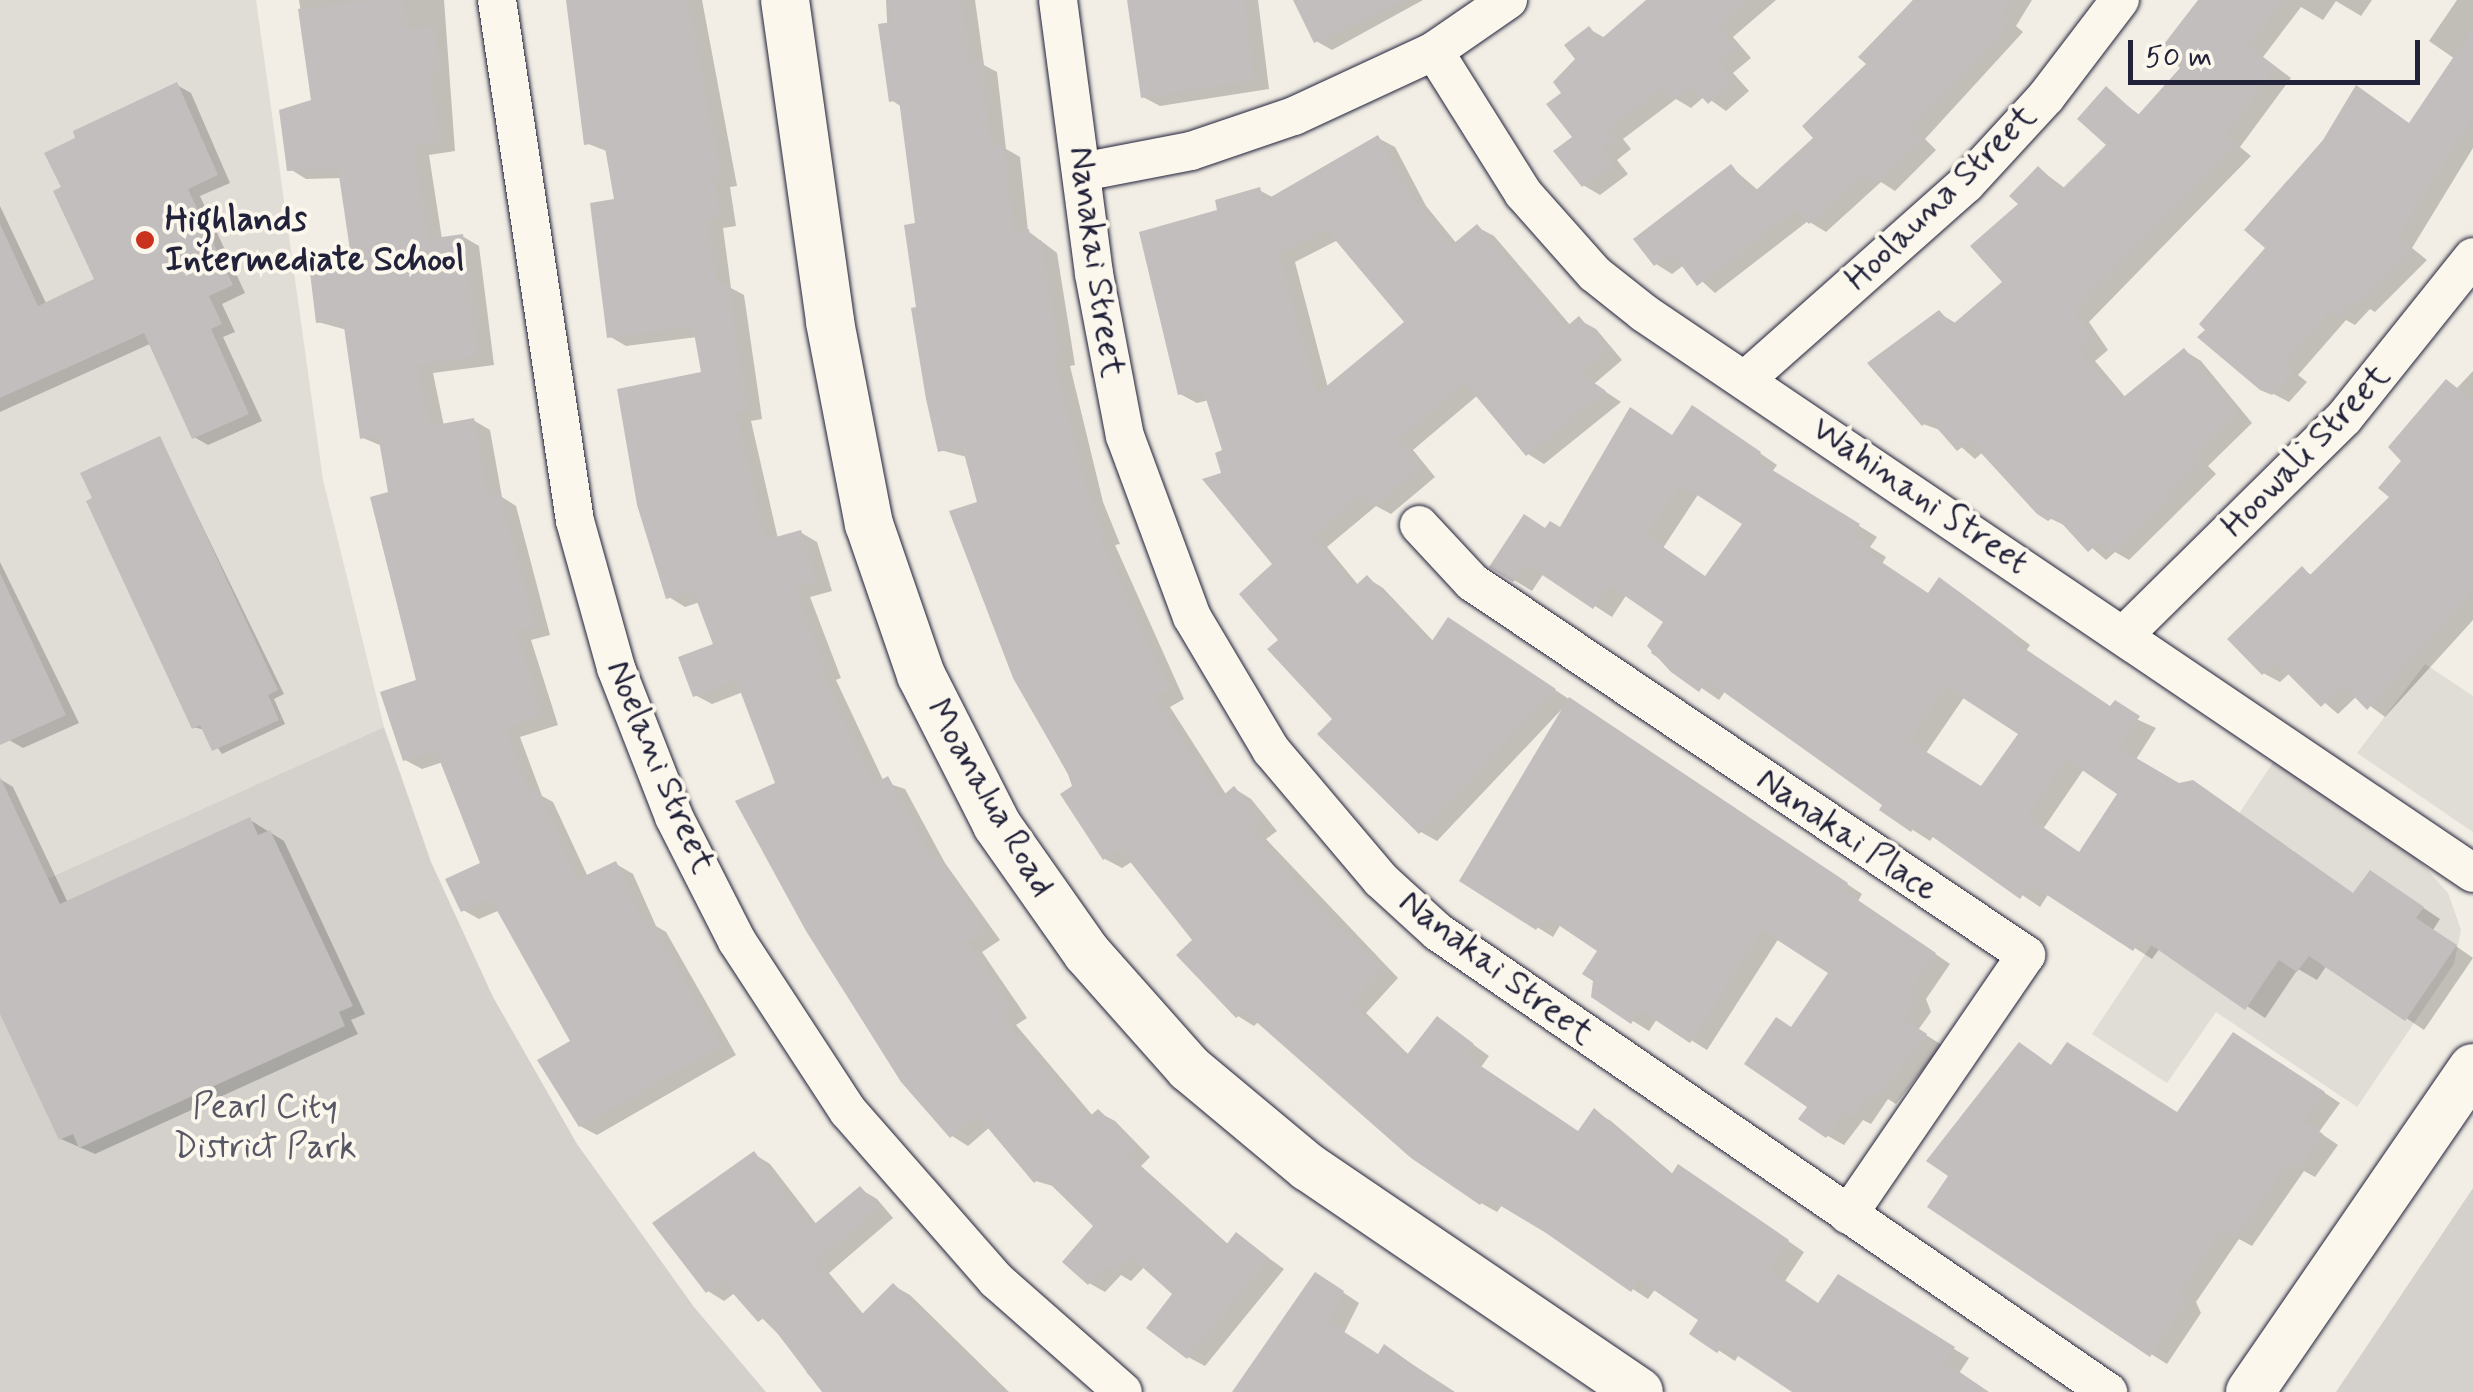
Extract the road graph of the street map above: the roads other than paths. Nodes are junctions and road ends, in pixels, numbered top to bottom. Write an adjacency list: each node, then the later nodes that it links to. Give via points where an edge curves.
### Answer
1 (497, 0): 15 (street, Noelani Street, via 575,521 616,668 674,817 737,941 848,1111 996,1280)
2 (785, 0): 16 (main road, Moanalua Road, via 830,322 870,524 921,675 998,825 1087,954 1190,1068 1308,1166)
3 (1058, 0): 7 (street, Nanakai Street)
4 (1508, 0): 6 (street)
5 (2120, 0): 9 (street, Hoolauna Street, via 2046,97 1966,184)
6 (1434, 52): 7 (street, via 1248,134); 9 (street, Wahinani Street, via 1558,236 1644,313)
7 (1082, 172): 14 (street, Nanakai Street, via 1114,387 1142,492 1192,617 1271,750 1381,880 1438,932)
8 (2473, 257): 11 (street, Hoowali Street, via 2344,418)
9 (1745, 380): 11 (street, Wahinani Street)
10 (1419, 524): 14 (street, Nanakai Place, via 1472,582 2026,955)
11 (2126, 633): 12 (street, Wahinani Street)
12 (2473, 873)
13 (2473, 1068): 18 (main road)
14 (1848, 1215): 17 (street, Nanakai Street)
15 (1123, 1392)
16 (1639, 1392)
17 (2108, 1392)
18 (2250, 1392)

